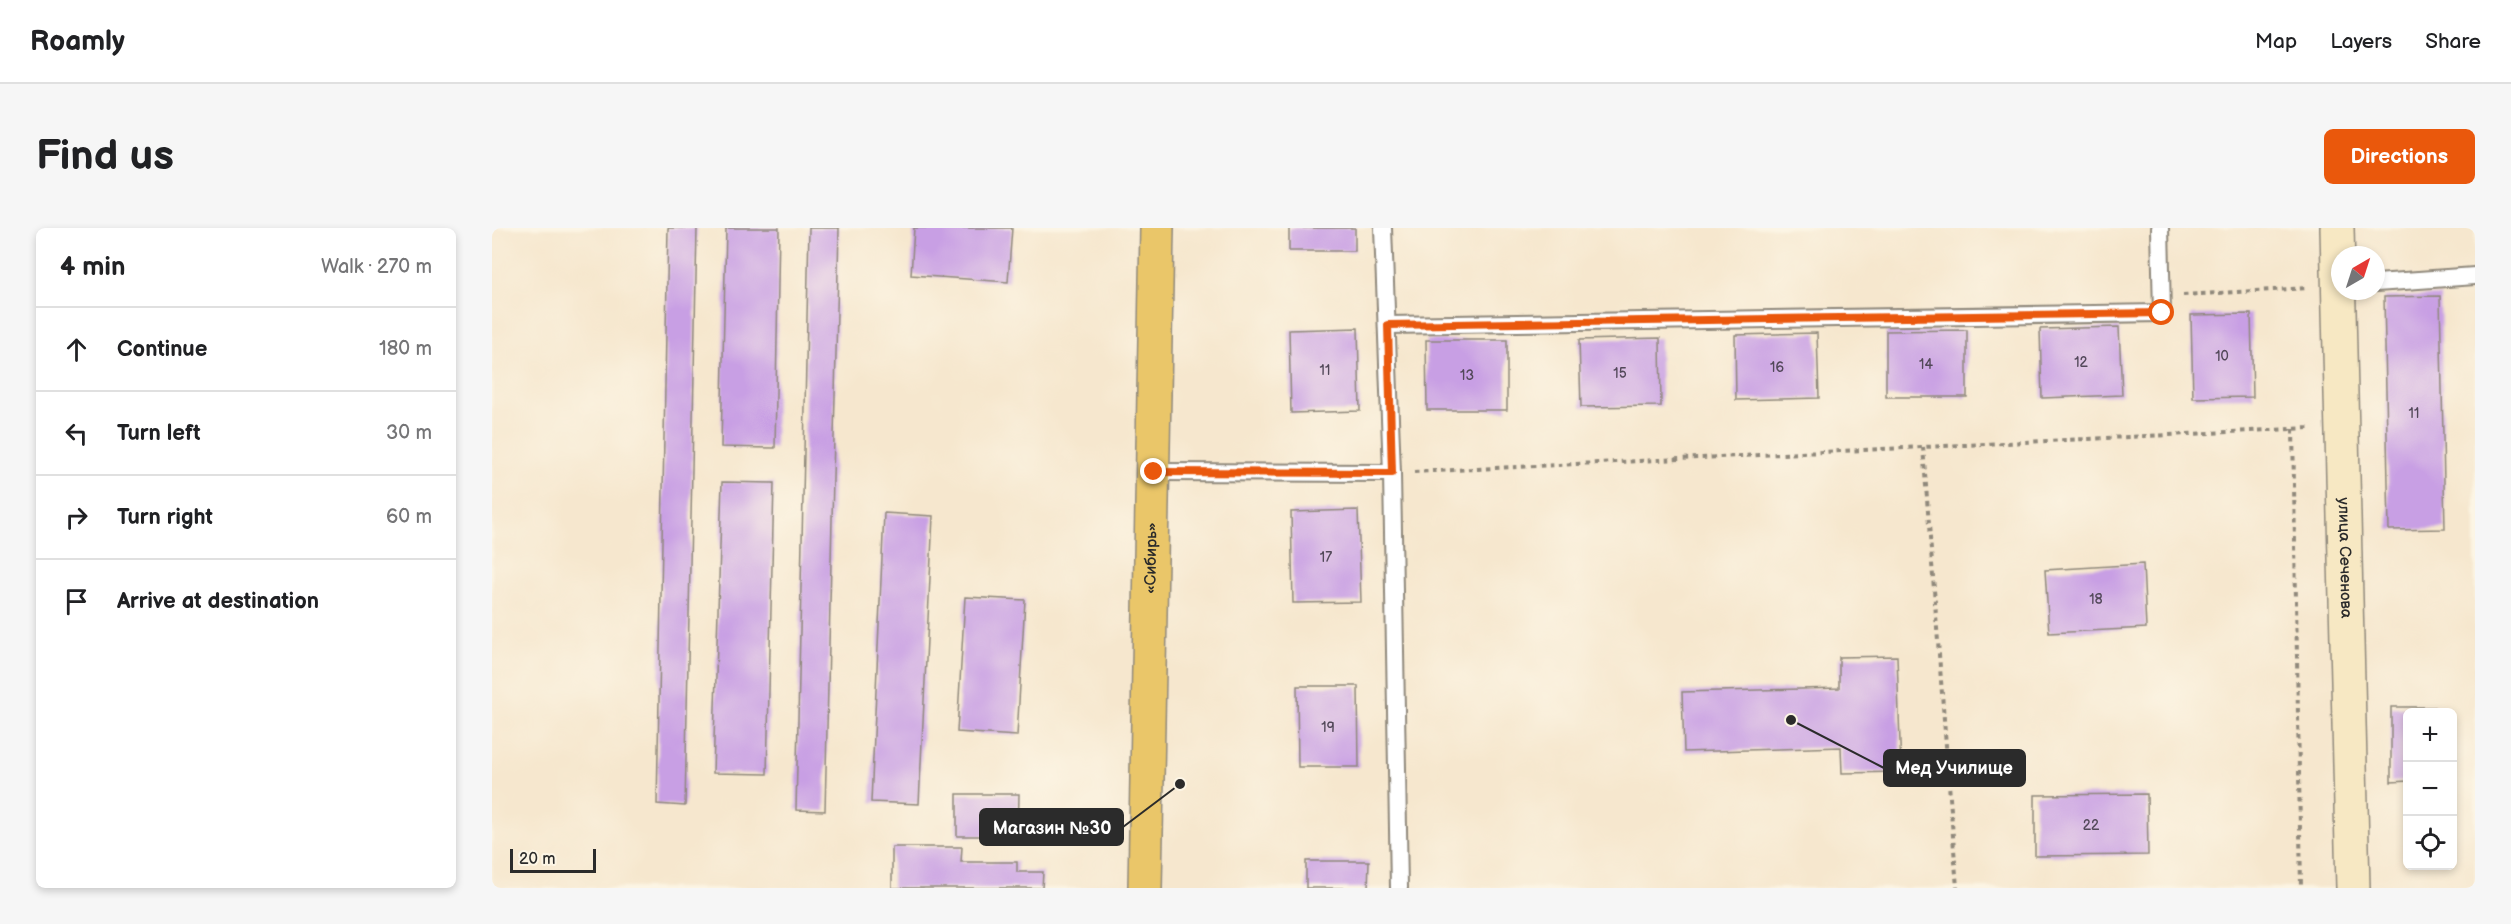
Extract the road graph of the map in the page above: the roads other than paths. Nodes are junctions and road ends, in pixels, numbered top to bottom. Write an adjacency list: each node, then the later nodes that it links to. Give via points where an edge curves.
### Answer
1 (1157, 228): 8 (main road, «Сибирь»)
2 (1383, 228): 7 (lane)
3 (2160, 228): 7 (lane, via 2162,313)
4 (2337, 228): 12 (street, улица Сеченова)
5 (2475, 276): 6 (lane)
6 (2385, 282)
7 (1388, 325): 9 (lane)
8 (1154, 472): 9 (lane); 10 (main road, «Сибирь»)
9 (1392, 473): 11 (lane)
10 (1145, 888)
11 (1399, 888)
12 (2353, 888)

